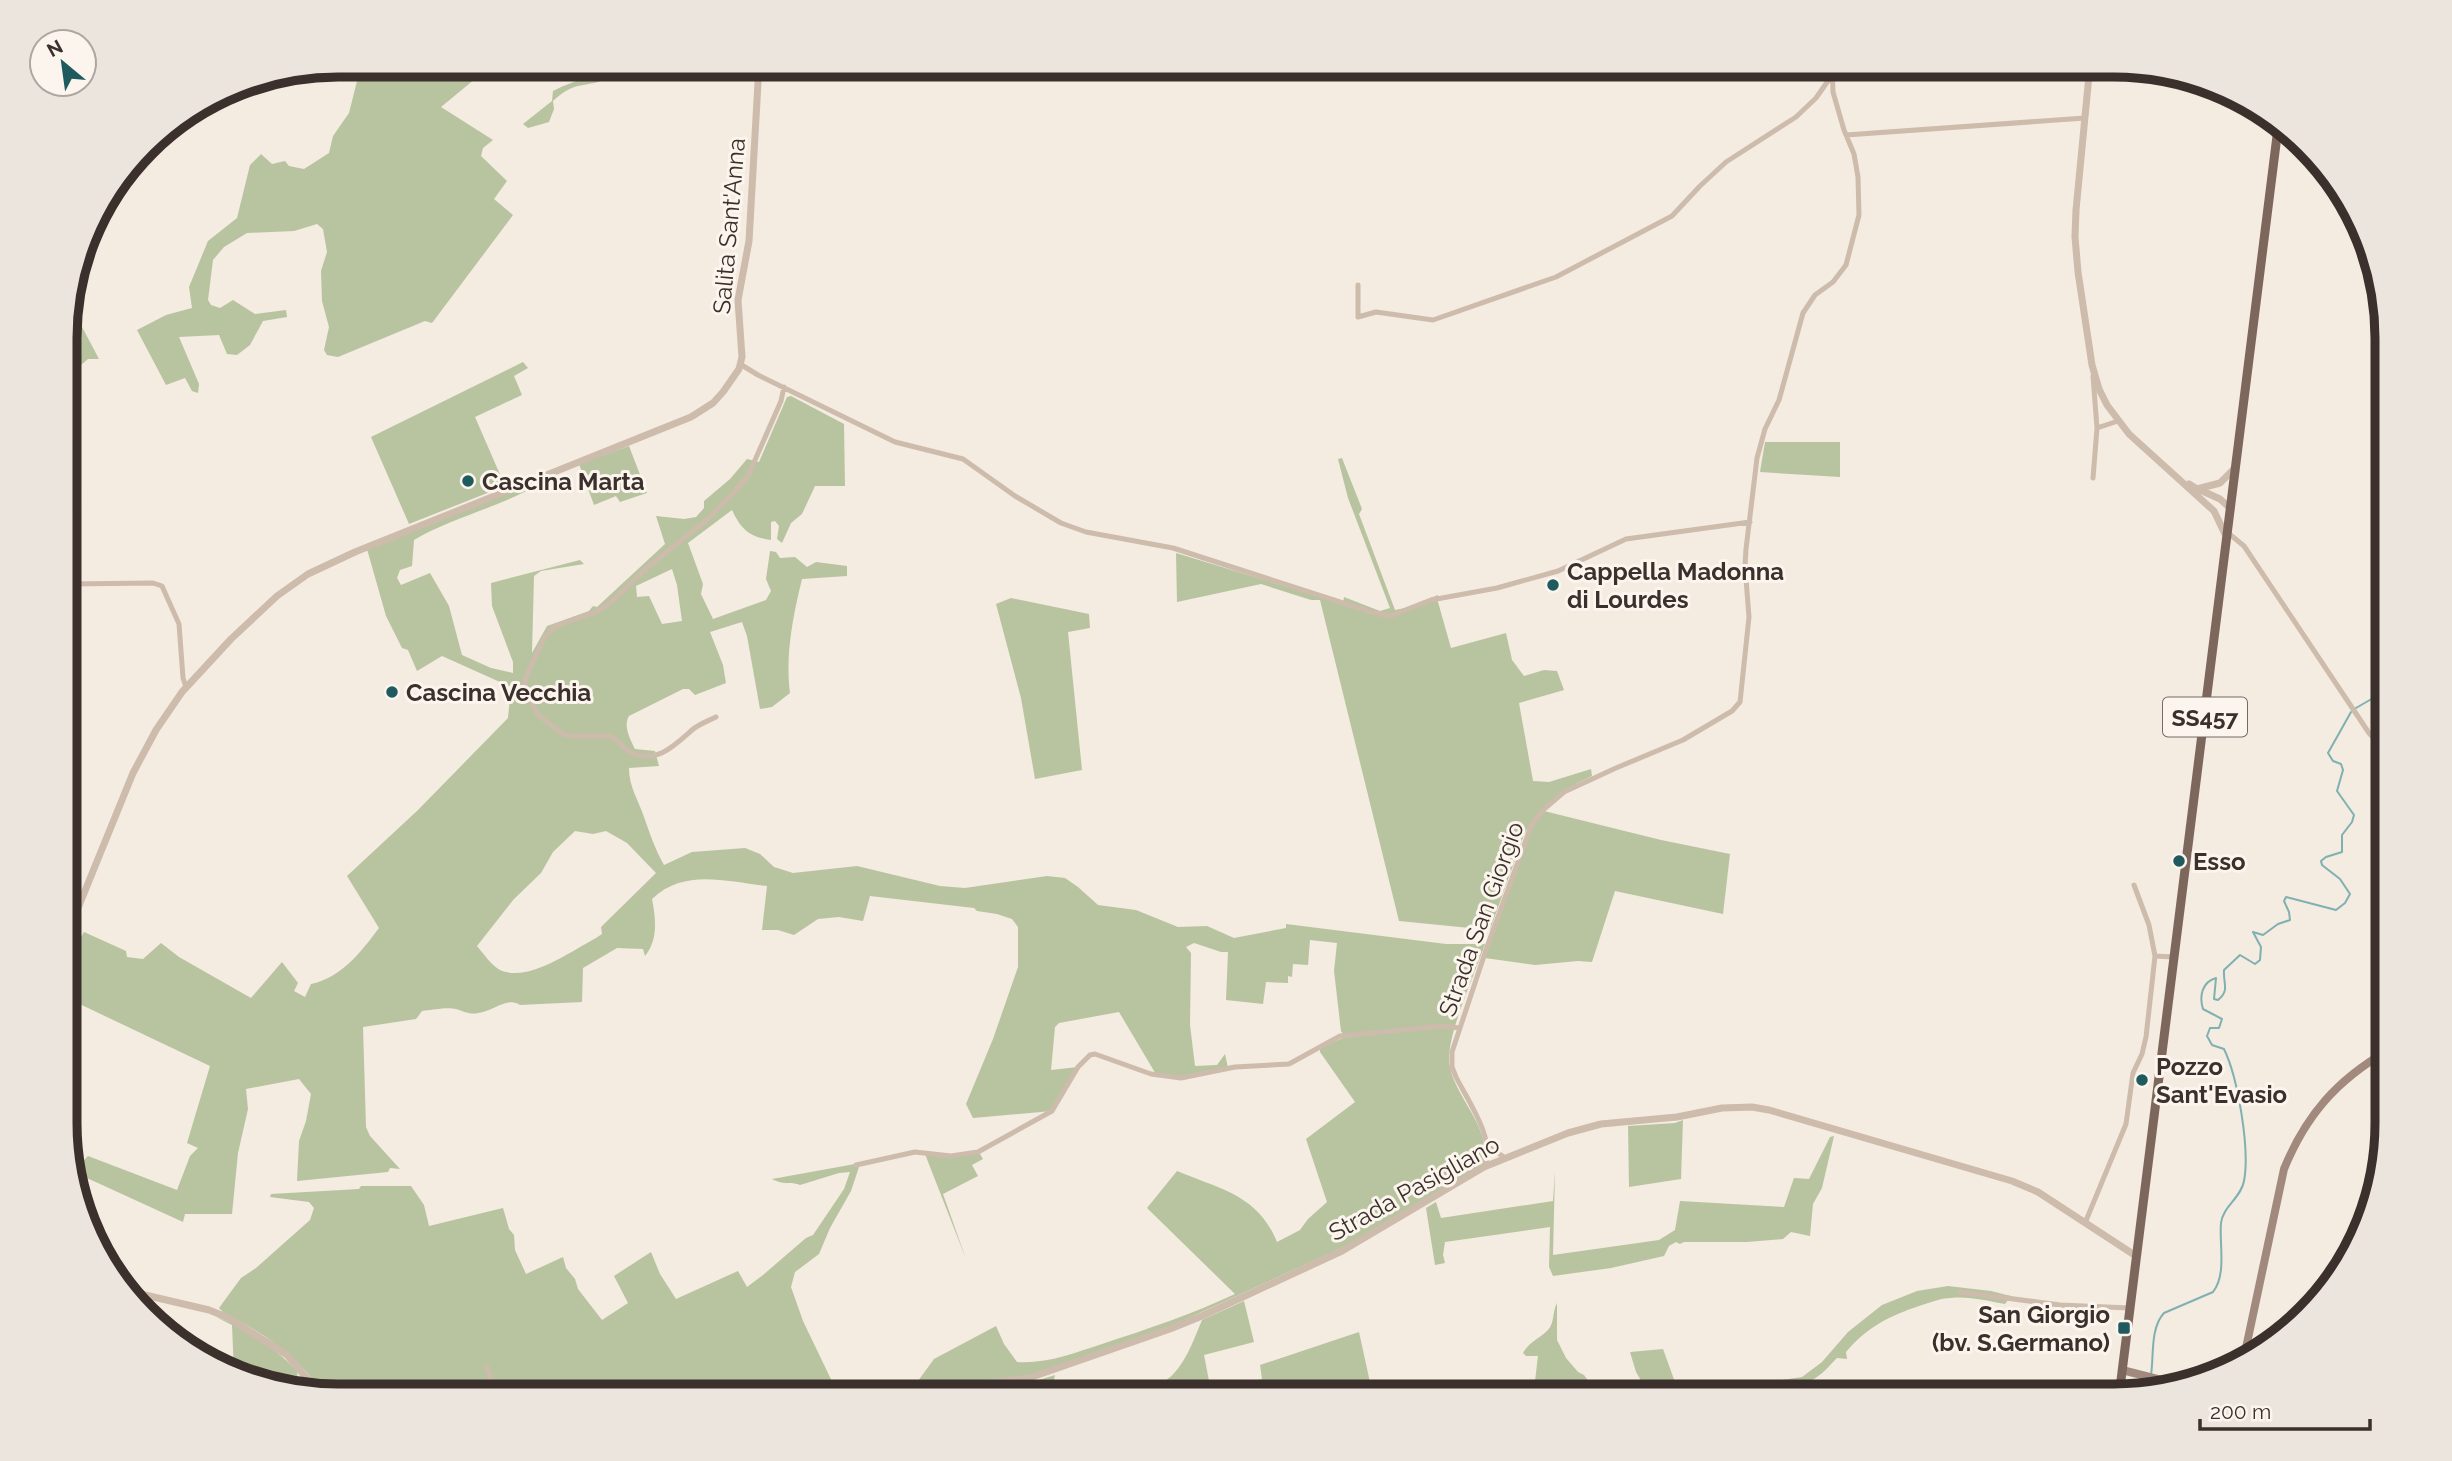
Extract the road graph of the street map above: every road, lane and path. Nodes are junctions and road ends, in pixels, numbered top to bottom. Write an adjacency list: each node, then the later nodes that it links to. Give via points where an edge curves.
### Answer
1 (758, 77): 10 (street, Salita Sant'Anna, via 749,241 738,300 743,345)
2 (2089, 77): 4 (street)
3 (1830, 78): 5 (street, Strada San Giorgio); 8 (street, via 1796,117 1726,162 1672,216 1556,276 1433,320 1376,312)
4 (2085, 118): 5 (street); 11 (street, via 2075,237)
5 (1845, 132): 21 (street, Strada San Giorgio, via 1854,153 1860,192 1853,244 1840,275 1815,295 1803,313 1779,400 1761,443)
6 (2277, 135): 15 (main road, SS457)
7 (1358, 285): 8 (street)
8 (1358, 317): 9 (street)
9 (1351, 322)
10 (740, 364): 12 (street); 24 (street, Salita Sant'Anna, via 732,382 713,403 691,417 308,574 257,612)
11 (2092, 365): 13 (street); 14 (street)
12 (784, 387): 21 (street, via 895,442 963,459 1061,523 1172,548 1390,616 1432,600 1571,567 1626,539); 25 (street, via 748,476 736,491 610,603 554,627 525,677 526,691 538,715 564,734 610,736 638,755 665,752)
13 (2118, 421): 14 (street); 17 (street)
14 (2097, 428): 16 (street)
15 (2236, 468): 18 (street, via 2220,483); 19 (main road, SS457)
16 (2093, 478)
17 (2181, 480): 18 (street); 20 (street)
18 (2197, 489): 19 (street)
19 (2230, 508): 20 (street); 22 (main road, SS457)
20 (2214, 511): 22 (street)
21 (1750, 522): 31 (street, Strada San Giorgio, via 1745,566 1750,602 1740,702 1693,735 1574,787 1543,810 1521,848)
22 (2227, 537): 26 (street, via 2244,547); 30 (main road, SS457)
23 (77, 584): 24 (street, via 162,586 179,624)
24 (184, 690): 28 (street, Salita Sant'Anna, via 133,773)
25 (716, 717)
26 (2375, 738)
27 (2134, 885): 29 (street)
28 (77, 910)
29 (2155, 956): 30 (street); 37 (street, via 2146,1037 2133,1073 2126,1124)
30 (2174, 957): 38 (main road, SS457)
31 (1458, 1028): 33 (street, Strada San Giorgio, via 1452,1067); 35 (street, via 1340,1036 1290,1064 1235,1067 1181,1078 1157,1076 1090,1055 1052,1111 978,1152 951,1156 915,1152)
32 (2375, 1059): 42 (main road, via 2329,1095 2291,1152)
33 (1489, 1147): 34 (street); 36 (street)
34 (1504, 1157): 36 (street, Strada Pasigliano); 37 (street, Strada Pasigliano, via 1601,1124 1752,1107 2012,1181)
35 (856, 1165)
36 (1484, 1167): 48 (street, Strada Pasigliano, via 1342,1251 1202,1316 1029,1378)
37 (2085, 1223): 38 (street, Strada Pasigliano)
38 (2136, 1256): 41 (main road, SS457)
39 (1960, 1292): 41 (street, via 2060,1305)
40 (141, 1294): 46 (street, via 229,1318 287,1355)
41 (2130, 1308): 44 (main road, SS457)
42 (2246, 1348)
43 (486, 1367): 47 (street)
44 (2122, 1370): 45 (main road); 49 (main road, SS457)
45 (2161, 1380)
46 (310, 1382)
47 (492, 1384)
48 (980, 1384)
49 (2120, 1384)

